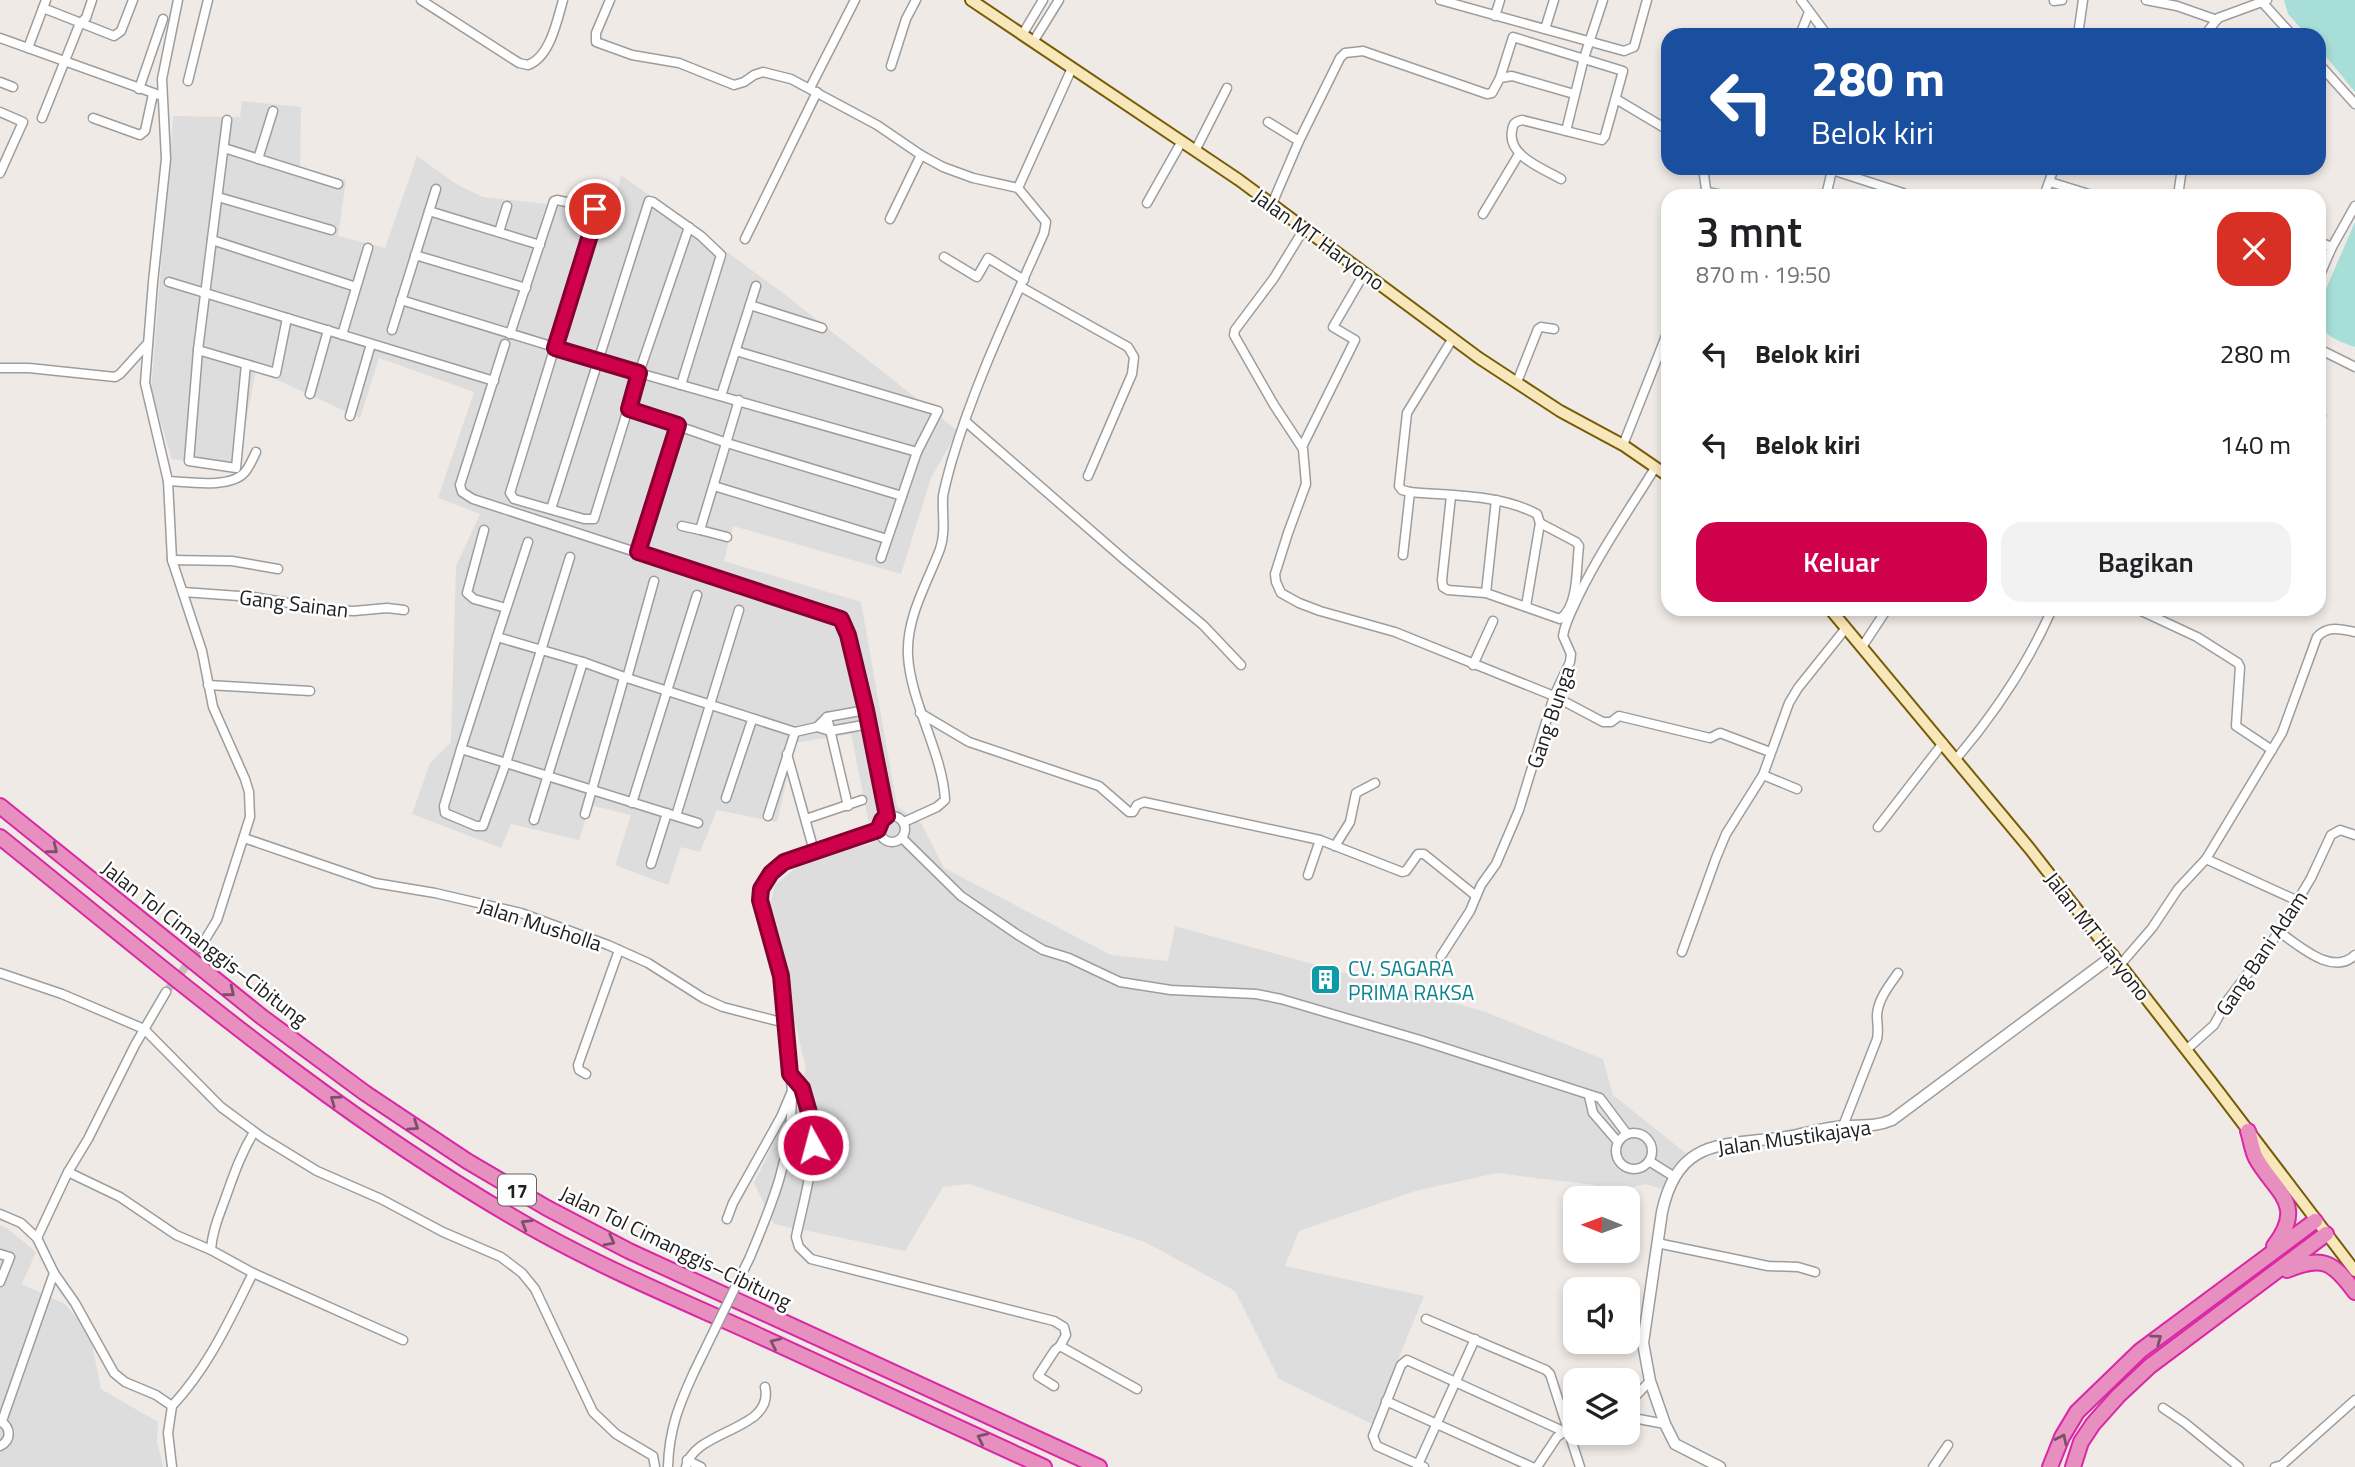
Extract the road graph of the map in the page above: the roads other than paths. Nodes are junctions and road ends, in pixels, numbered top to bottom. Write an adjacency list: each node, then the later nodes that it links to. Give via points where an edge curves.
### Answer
1 (92, 0): 28 (street)
2 (178, 0): 53 (street)
3 (208, 0): 46 (street)
4 (421, 0): 5 (street, via 527,65 546,48)
5 (563, 0)
6 (610, 0): 51 (street, via 596,42 632,55 679,63 734,85 763,72)
7 (855, 0): 51 (street)
8 (916, 0): 42 (street)
9 (971, 0): 35 (main road, Jalan MT Haryono)
10 (1043, 0): 35 (street)
11 (1059, 0): 38 (street)
12 (1440, 0): 22 (street)
13 (1500, 0): 25 (street)
14 (1554, 0): 34 (street)
15 (1603, 0): 37 (street)
16 (1647, 0): 37 (street, via 1629,50)
17 (1801, 0): 24 (street)
18 (2083, 0): 31 (street)
19 (2146, 0): 27 (street)
20 (133, 1): 28 (street, via 118,35)
21 (2265, 1): 27 (street); 33 (street)
22 (1453, 2): 25 (street)
23 (44, 4): 28 (street); 39 (street)
24 (1809, 12): 29 (street); 30 (street)
25 (1495, 16): 34 (street)
26 (163, 19): 50 (street)
27 (2217, 20): 32 (street)
28 (80, 23): 41 (street)
29 (1803, 28)
30 (1821, 28)
31 (2079, 28)
32 (2211, 28)
33 (2286, 28)
34 (1545, 29): 37 (street)
35 (1022, 35): 38 (main road, Jalan MT Haryono)
36 (0, 38): 39 (street)
37 (1590, 41): 40 (street)
38 (1034, 42): 43 (main road, Jalan MT Haryono)
39 (28, 48): 41 (street)
40 (1584, 58): 45 (street, via 1513,37); 52 (street); 54 (street, via 1623,71)
41 (64, 62): 50 (street); 58 (street)
42 (891, 66)
43 (1072, 68): 64 (main road, Jalan MT Haryono); 78 (street)
44 (2326, 72): 55 (street)
45 (1500, 78): 52 (street, via 1512,76); 65 (street, via 1487,94 1363,51 1346,52)
46 (188, 81)
47 (0, 82): 48 (street)
48 (13, 87)
49 (1227, 88): 67 (street)
50 (139, 89): 53 (street)
51 (814, 90): 70 (street); 95 (street)
52 (1574, 94): 63 (street)
53 (157, 95): 59 (street, via 140,135); 121 (street, via 166,159)
54 (1616, 99): 62 (street); 63 (street, via 1602,140)
55 (2355, 104)
56 (273, 111): 71 (street)
57 (0, 112): 69 (street, via 23,122)
58 (42, 118)
59 (93, 118)
60 (228, 120): 66 (street)
61 (1268, 122): 65 (street)
62 (1661, 126)
63 (1566, 131): 68 (street, via 1516,121 1510,138)
64 (1182, 141): 67 (main road, Jalan MT Haryono); 84 (street)
65 (1299, 141): 85 (street)
66 (224, 148): 71 (street); 83 (street)
67 (1195, 151): 85 (main road, Jalan MT Haryono)
68 (1518, 154): 75 (street); 89 (street)
69 (4, 155): 72 (street)
70 (921, 155): 78 (street, via 972,178); 90 (street)
71 (258, 159): 77 (street)
72 (0, 173)
73 (1847, 175): 80 (street)
74 (2052, 175): 76 (street)
75 (1561, 179)
76 (2050, 182): 81 (street); 82 (street)
77 (338, 184)
78 (1018, 188): 106 (street, via 1046,226)
79 (436, 189): 88 (street)
80 (1891, 189)
81 (2047, 189)
82 (2072, 189)
83 (218, 197): 93 (street); 96 (street)
84 (1147, 203)
85 (1272, 204): 92 (main road, Jalan MT Haryono)
86 (507, 206): 94 (street)
87 (2355, 206): 99 (street)
88 (429, 211): 94 (street); 101 (street)
89 (1483, 214)
90 (890, 219)
91 (689, 227): 129 (street, via 648,202); 133 (street); 136 (street, via 721,256)
92 (1304, 229): 104 (main road, Jalan MT Haryono); 146 (street, via 1234,335)
93 (331, 230)
94 (499, 232): 97 (street)
95 (745, 239)
96 (212, 240): 108 (street); 110 (street)
97 (540, 245): 109 (street); 124 (street, via 555,201 596,211)
98 (2326, 245): 99 (street)
99 (2332, 247): 103 (street)
100 (368, 248): 108 (street)
101 (415, 255): 109 (street); 111 (street)
102 (944, 257): 106 (street, via 977,277 988,258)
103 (2326, 260)
104 (1365, 272): 120 (main road, Jalan MT Haryono); 146 (street, via 1334,327 1355,340)
105 (169, 282): 110 (street)
106 (1022, 283): 142 (street); 151 (street, via 1128,347 1134,357 1132,374)
107 (756, 286): 112 (street)
108 (356, 287): 119 (street)
109 (526, 288): 118 (street)
110 (206, 293): 113 (street); 126 (street)
111 (401, 300): 117 (street); 118 (street)
112 (750, 304): 114 (street); 127 (street)
113 (287, 318): 116 (street); 130 (street, via 276,373)
114 (822, 328)
115 (1554, 329): 135 (street, via 1538,330)
116 (328, 330): 119 (street); 137 (street)
117 (392, 330)
118 (510, 334): 124 (street)
119 (342, 335): 122 (street)
120 (1453, 338): 135 (main road, Jalan MT Haryono); 154 (street, via 1407,413 1398,480 1402,490)
121 (148, 343): 132 (street, via 115,377); 152 (street, via 147,397)
122 (371, 344): 134 (street); 141 (street)
123 (505, 344): 134 (street)
124 (555, 348): 129 (street); 158 (street, via 510,493 514,499)
125 (1661, 349): 145 (street)
126 (198, 350): 130 (street); 130 (street, via 189,461 236,468)
127 (736, 351): 138 (street); 148 (street, via 936,410)
128 (2326, 352): 131 (street)
129 (598, 360): 133 (street); 158 (street)
130 (246, 364)
131 (2355, 367)
132 (0, 368)
133 (639, 373): 136 (street); 140 (street)
134 (494, 381): 166 (street, via 460,485 462,492)
135 (1517, 382): 145 (main road, Jalan MT Haryono)
136 (681, 385): 138 (street)
137 (310, 394)
138 (721, 396): 139 (street)
139 (739, 400): 144 (street); 148 (street)
140 (629, 409): 143 (street); 158 (street, via 596,518)
141 (350, 415)
142 (965, 421): 191 (street, via 1203,625); 200 (street, via 943,496 940,550 909,635 908,657)
143 (678, 425): 144 (street); 166 (street)
144 (727, 443): 153 (street); 155 (street)
145 (1623, 445): 149 (main road, Jalan MT Haryono)
146 (1301, 447): 192 (street, via 1306,484 1276,574 1281,593 1299,603 1395,632)
147 (256, 452): 152 (street, via 243,475 229,481)
148 (917, 452): 155 (street)
149 (1655, 468): 150 (main road, Jalan MT Haryono); 197 (street, Gang Bunga, via 1597,558 1571,611 1563,636 1570,662)
150 (1661, 471)
151 (1088, 476)
152 (168, 481): 170 (street)
153 (713, 486): 162 (street); 164 (street)
154 (1410, 492): 156 (street); 167 (street)
155 (902, 496): 164 (street)
156 (1451, 496): 157 (street); 174 (street, via 1443,587)
157 (1496, 500): 159 (street, via 1537,514); 174 (street)
158 (551, 509)
159 (1540, 523): 176 (street); 176 (street, via 1579,546 1572,603 1560,619)
160 (682, 526): 162 (street)
161 (484, 530): 177 (street, via 467,593)
162 (700, 530): 163 (street)
163 (727, 537)
164 (887, 539): 169 (street)
165 (528, 542): 177 (street)
166 (638, 552): 199 (street, via 841,619)
167 (1403, 555)
168 (570, 557): 189 (street)
169 (881, 558)
170 (172, 560): 171 (street, via 232,561); 173 (street)
171 (278, 569)
172 (654, 581): 193 (street)
173 (183, 592): 178 (street, Gang Sainan, via 331,610); 194 (street)
174 (1486, 593): 176 (street)
175 (697, 595): 196 (street)
176 (1526, 606)
177 (506, 608): 187 (street)
178 (404, 610)
179 (739, 610): 198 (street)
180 (1836, 616): 185 (main road, Jalan MT Haryono)
181 (1882, 616): 188 (street)
182 (2048, 616): 212 (street, via 2019,673)
183 (2152, 616): 209 (street, via 2238,663 2236,726)
184 (1493, 621): 192 (street)
185 (1846, 628): 188 (main road, Jalan MT Haryono); 210 (street, via 1798,688)
186 (2355, 632): 209 (street, via 2333,628 2316,637)
187 (496, 638): 189 (street); 208 (street)
188 (1861, 647): 207 (main road, Jalan MT Haryono)
189 (540, 650): 190 (street); 213 (street)
190 (583, 662): 193 (street); 215 (street)
191 (1241, 665)
192 (1473, 665): 197 (street)
193 (626, 678): 196 (street); 218 (street)
194 (208, 685): 195 (street); 237 (street, via 249,792 250,817)
195 (310, 691)
196 (668, 691): 198 (street); 221 (street)
197 (1554, 696): 210 (street, via 1603,722 1619,716 1710,738 1720,733); 245 (street, Gang Bunga, via 1519,810 1496,864)
198 (709, 706): 202 (street); 226 (street)
199 (866, 710): 201 (street); 203 (street)
200 (920, 713): 231 (street, via 945,786 945,800); 239 (street, via 969,742 1099,786 1129,812 1150,803)
201 (827, 717): 204 (street); 205 (street)
202 (752, 720): 206 (street); 219 (street)
203 (869, 724): 205 (street); 228 (street)
204 (817, 727): 205 (street); 206 (street)
205 (830, 731): 223 (street)
206 (794, 732): 211 (street)
207 (1943, 743): 212 (main road, Jalan MT Haryono); 233 (street)
208 (461, 749): 213 (street); 213 (street, via 445,813 476,826 485,824)
209 (2272, 750): 242 (street)
210 (1770, 752): 214 (street)
211 (788, 754): 227 (street); 229 (street)
212 (1956, 759): 253 (main road, Jalan MT Haryono)
213 (506, 763): 215 (street)
214 (1763, 775): 217 (street); 250 (street, via 1726,834)
215 (548, 777): 218 (street); 230 (street)
216 (1375, 783): 240 (street, via 1356,793 1350,822)
217 (1797, 789)
218 (591, 790): 221 (street); 225 (street)
219 (726, 798)
220 (862, 800): 223 (street)
221 (632, 803): 224 (street)
222 (0, 806): 319 (highway, Jalan Tol Cimanggis–Cibitung / 17, one-way to 319, via 262,1017 467,1161 629,1251)
223 (848, 806): 229 (street)
224 (667, 813): 226 (street); 243 (street)
225 (584, 814)
226 (676, 816): 232 (street)
227 (768, 816)
228 (887, 816): 231 (street); 234 (street)
229 (806, 819): 241 (street)
230 (534, 820)
231 (904, 822): 238 (street)
232 (698, 823)
233 (1878, 827)
234 (878, 830): 238 (street, via 885,841); 241 (street)
235 (2355, 835): 246 (street, Gang Bani Adam, via 2340,830 2331,835)
236 (0, 837): 318 (highway, Jalan Tol Cimanggis–Cibitung / 17, one-way to 236, via 638,1283 477,1195 355,1115 259,1044)
237 (244, 838): 248 (street, via 217,920); 249 (street, Jalan Musholla, via 375,883 521,913)
238 (902, 838): 263 (street, via 961,896 1018,935 1120,982 1281,999)
239 (1320, 840): 240 (street); 244 (street)
240 (1335, 846): 245 (street, via 1404,872 1418,854 1424,854)
241 (814, 851): 257 (street, via 784,862 761,889 781,976)
242 (2206, 859): 246 (street); 253 (street, via 2178,889 2152,928)
243 (651, 864)
244 (1308, 875)
245 (1476, 896): 251 (street, Gang Bunga)
246 (2298, 901): 247 (street, Gang Bani Adam)
247 (2279, 932): 252 (street, via 2321,960); 259 (street, Gang Bani Adam, via 2214,1025)
248 (200, 948)
249 (619, 950): 257 (street, Jalan Musholla, via 723,1007); 260 (street, via 578,1065)
250 (1682, 952)
251 (1441, 956)
252 (2353, 959)
253 (2117, 960): 259 (main road, Jalan MT Haryono); 264 (street, Jalan Mustikajaya, via 1892,1120)
254 (1898, 973): 264 (street, via 1882,996 1877,1039)
255 (0, 974): 258 (street)
256 (166, 992): 258 (street)
257 (785, 1023): 261 (street)
258 (144, 1029): 266 (street, via 221,1107); 270 (street)
259 (2186, 1050): 265 (main road, Jalan MT Haryono)
260 (586, 1074)
261 (790, 1074): 262 (street); 291 (street, via 802,1088 814,1130 813,1159 796,1237 799,1247 811,1259 1055,1321 1066,1335)
262 (792, 1091): 273 (street); 316 (street, bridge, via 787,1153 777,1189 750,1257 676,1411)
263 (1589, 1096): 267 (street, via 1600,1098); 268 (street, via 1593,1113)
264 (1843, 1126): 271 (street, Jalan Mustikajaya, via 1710,1148 1681,1165)
265 (2248, 1131): 274 (main road, Jalan MT Haryono); 280 (highway, via 2256,1157 2288,1205 2285,1232)
266 (254, 1132): 278 (street, via 231,1177); 315 (street, via 317,1171 501,1257 522,1273 535,1289 593,1412 615,1434 653,1456)
267 (1627, 1134): 268 (street); 269 (street, via 1638,1133 1648,1139)
268 (1618, 1142): 269 (street, via 1616,1156 1625,1166 1638,1168)
269 (1649, 1161): 271 (street)
270 (68, 1172): 276 (street); 278 (street, via 120,1197 176,1235)
271 (1673, 1176): 277 (street)
272 (0, 1214): 276 (street, via 21,1223)
273 (727, 1219)
274 (2315, 1221): 275 (main road, Jalan MT Haryono); 280 (highway)
275 (2326, 1234): 282 (main road, Jalan MT Haryono); 285 (highway)
276 (37, 1238): 283 (street)
277 (1657, 1243): 281 (street); 292 (street, via 1643,1343)
278 (211, 1250): 284 (street)
279 (0, 1254): 286 (street, via 9,1257)
280 (2260, 1263): 324 (highway, one-way to 280, via 2077,1412 2105,1384 2140,1352)
281 (1815, 1272)
282 (2355, 1272)
283 (54, 1273): 300 (street, via 114,1373); 304 (street)
284 (253, 1273): 290 (street); 300 (street, via 216,1347)
285 (2273, 1276): 287 (highway, via 2313,1261 2328,1263); 325 (highway, via 2150,1366 2118,1396 2081,1442)
286 (0, 1282)
287 (2355, 1292)
288 (1426, 1319): 289 (street)
289 (1475, 1339): 293 (street); 302 (street, via 1546,1370)
290 (404, 1340)
291 (1060, 1346): 294 (street, via 1038,1376); 296 (street)
292 (1650, 1381): 297 (street); 306 (street)
293 (1456, 1382): 299 (street, via 1406,1360); 305 (street); 307 (street)
294 (1054, 1385)
295 (765, 1387): 312 (street, via 765,1402 753,1418 697,1448)
296 (1137, 1389)
297 (1640, 1391)
298 (2355, 1400): 327 (street)
299 (1386, 1401): 305 (street); 313 (street, via 1374,1442)
300 (172, 1406): 314 (street, via 168,1433)
301 (2163, 1408): 326 (street)
302 (1563, 1409)
303 (1640, 1419): 306 (street)
304 (1, 1421): 311 (street, via 9,1435)
305 (1437, 1423): 313 (street); 320 (street)
306 (1665, 1424): 322 (street, via 1680,1448)
307 (1563, 1427)
308 (1563, 1435): 320 (street)
309 (1575, 1445): 321 (street)
310 (1948, 1445): 323 (street)
311 (0, 1446)
312 (687, 1464): 317 (street)
313 (1420, 1466)
314 (172, 1467)
315 (655, 1467)
316 (668, 1467)
317 (701, 1467)
318 (1044, 1467)
319 (1099, 1467)
320 (1534, 1467)
321 (1580, 1467)
322 (1720, 1467)
323 (1933, 1467)
324 (2050, 1467)
325 (2073, 1467)
326 (2239, 1467)
327 (2275, 1467)

